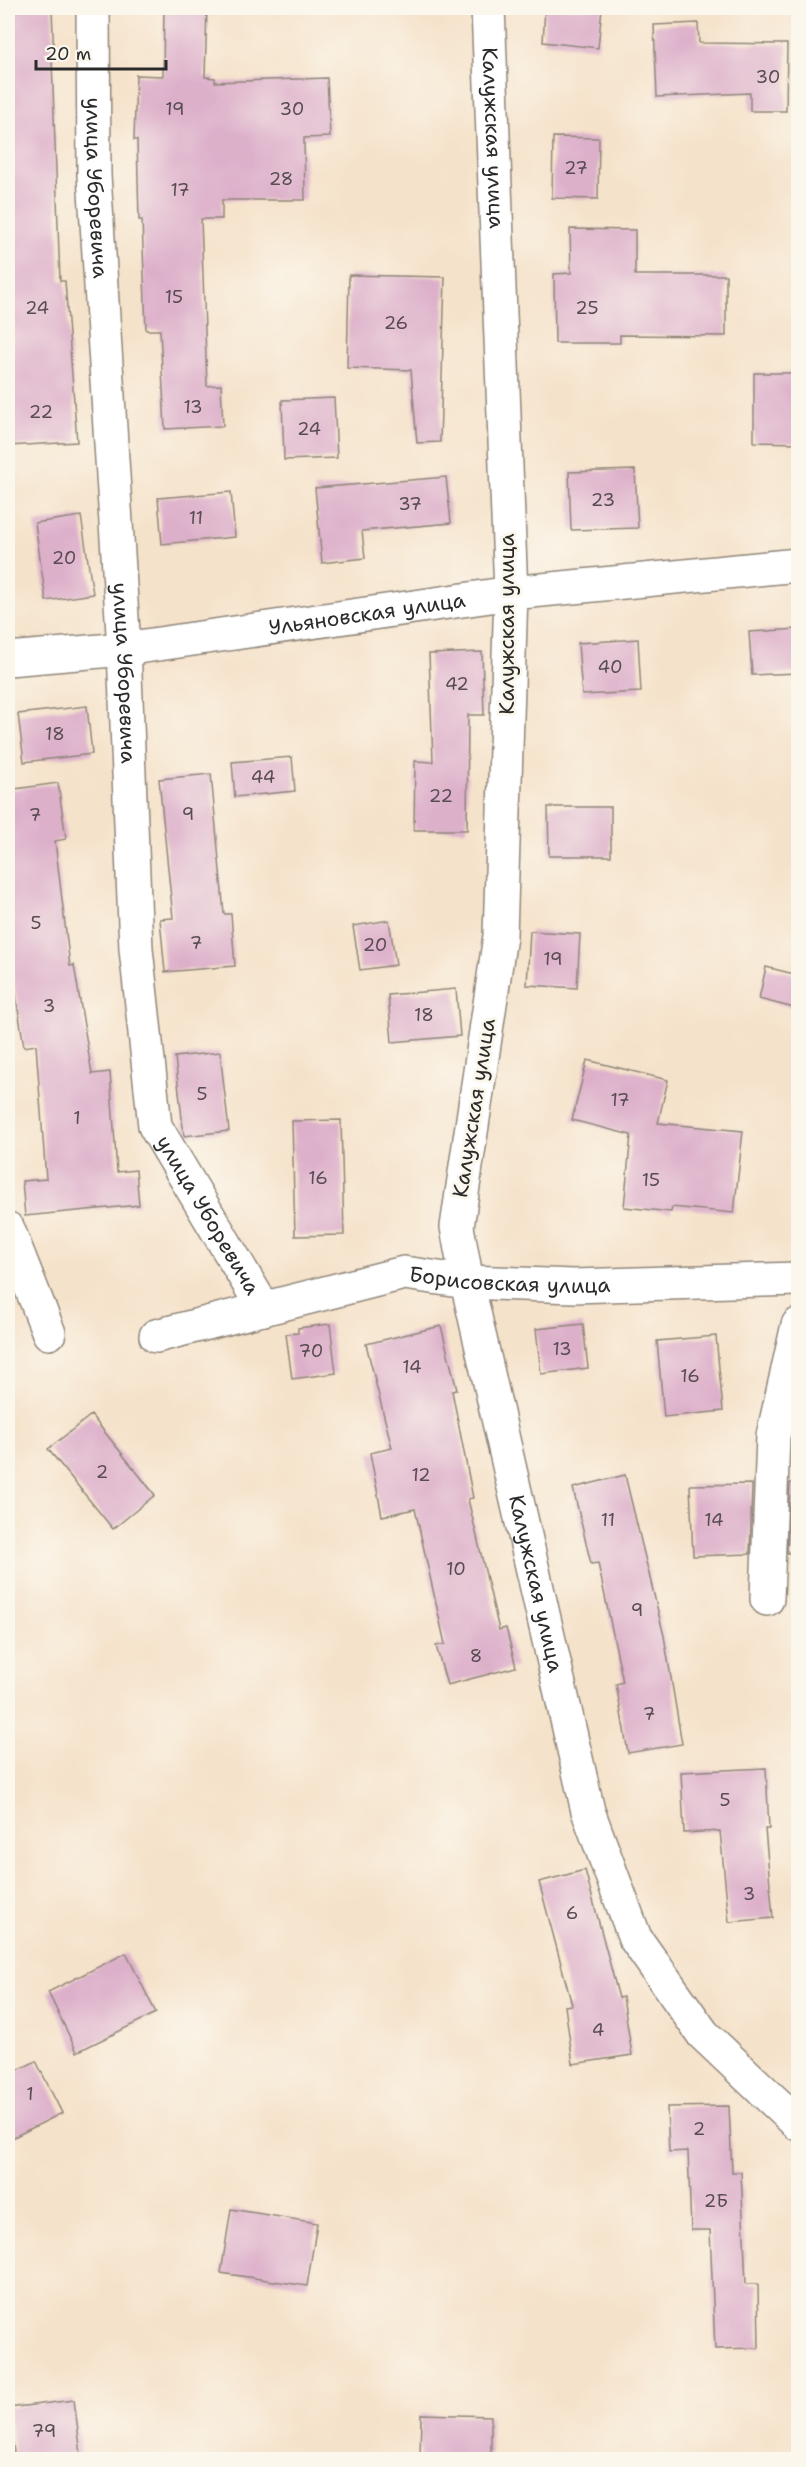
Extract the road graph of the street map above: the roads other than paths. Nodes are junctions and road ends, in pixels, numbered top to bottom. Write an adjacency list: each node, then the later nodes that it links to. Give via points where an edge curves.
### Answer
1 (93, 8): 5 (street, улица Уборевича, via 94,174)
2 (488, 8): 4 (street, Калужская улица)
3 (798, 566): 4 (street, Ульяновская улица)
4 (511, 593): 5 (street, Ульяновская улица); 9 (street, Калужская улица, via 500,936 457,1227)
5 (124, 648): 6 (street, Ульяновская улица); 10 (street, улица Уборевича, via 136,949 155,1126)
6 (8, 659)
7 (8, 1229): 12 (street)
8 (798, 1279): 9 (street, Борисовская улица, via 574,1286)
9 (467, 1282): 10 (street, Борисовская улица, via 404,1273); 15 (street, Калужская улица, via 588,1811 634,1938 703,2034)
10 (264, 1309): 13 (street, Борисовская улица)
11 (798, 1325): 14 (street, via 772,1436)
12 (50, 1333)
13 (156, 1336)
14 (767, 1599)
15 (798, 2124)

